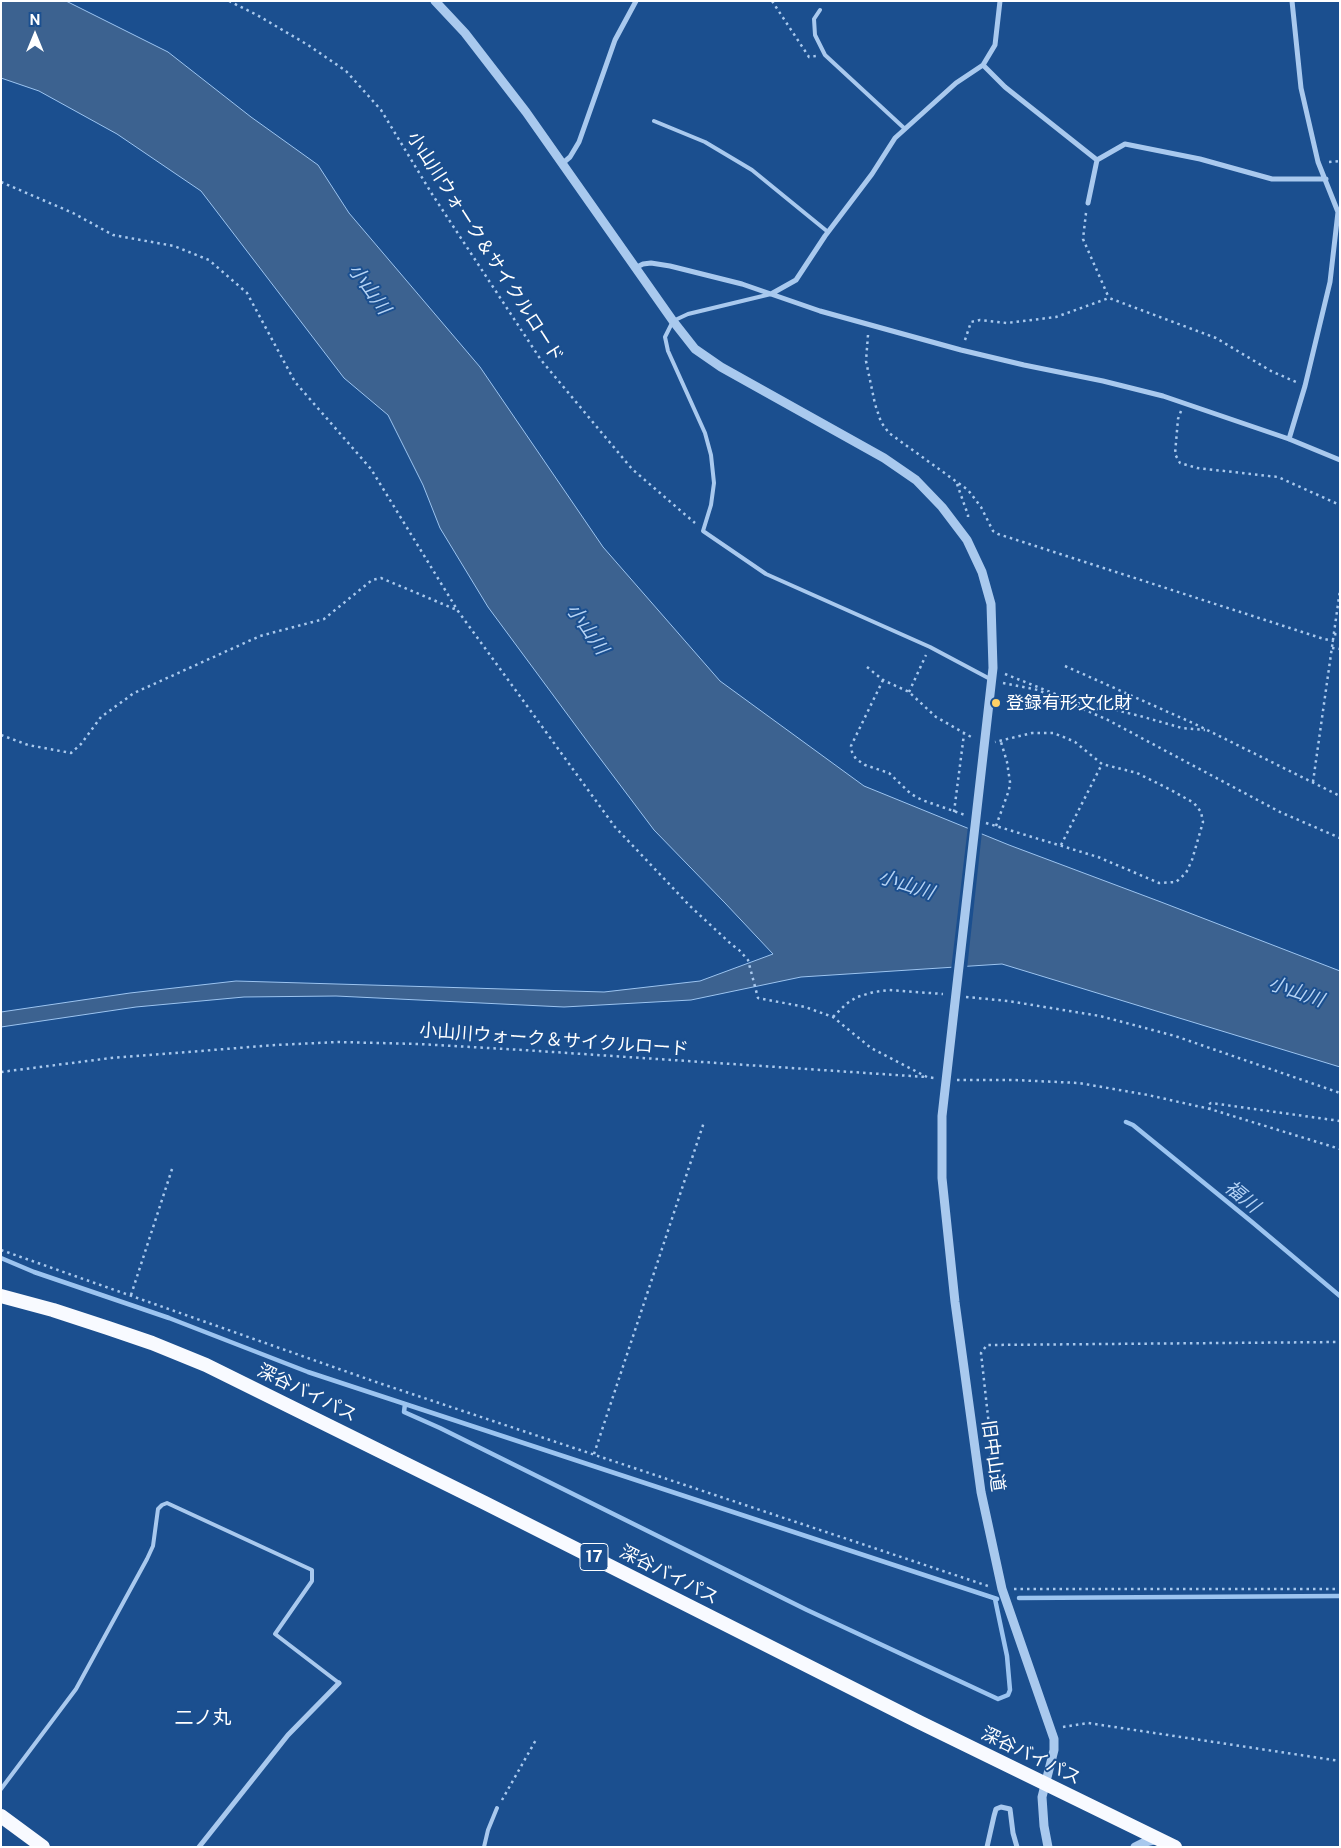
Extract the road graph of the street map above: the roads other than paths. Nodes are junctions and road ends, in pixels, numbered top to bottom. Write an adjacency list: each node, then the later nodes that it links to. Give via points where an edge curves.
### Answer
1 (436, 1): 10 (street, 旧中山道, via 465,33)
2 (636, 1): 10 (street, via 615,40 579,142)
3 (1000, 1): 6 (street, via 995,45)
4 (1292, 1): 11 (street, via 1300,88 1318,162)
5 (820, 10): 8 (lane, via 814,19 815,35 825,55)
6 (983, 65): 8 (street, via 956,82); 9 (street, via 1005,87)
7 (654, 121): 13 (lane, via 705,142 752,170)
8 (904, 128): 13 (street)
9 (1097, 160): 11 (street, via 1125,144 1200,158 1272,180); 12 (street)
10 (563, 163): 14 (street, 旧中山道)
11 (1326, 180): 17 (street, via 1338,212 1330,282)
12 (1088, 203)
13 (828, 232): 15 (street, via 796,280)
14 (635, 268): 15 (street, via 643,264 670,266); 16 (street, 旧中山道)
15 (771, 294): 16 (lane, via 688,314); 17 (street, via 961,350 1163,396)
16 (672, 321): 19 (street, 旧中山道, via 695,348 721,367 900,469 928,492 967,540 982,572 991,604); 19 (lane, via 665,337 668,351 699,418 711,455 714,483 703,531 766,574 930,647)
17 (1289, 439): 18 (street)
18 (1340, 460)
19 (992, 680): 22 (street, 旧中山道, via 942,1116 943,1202 980,1484 1002,1589 1052,1728 1054,1750)
20 (1, 1296): 22 (highway, 深谷バイパス / 17, via 152,1343 215,1369)
21 (339, 1683): 23 (lane, via 275,1634 312,1581 312,1570 167,1503 158,1509 153,1546 147,1559 76,1689); 28 (street, via 288,1735)
22 (1045, 1784): 26 (highway, 深谷バイパス / 17); 32 (street, 旧中山道, via 1042,1810)
23 (1, 1789)
24 (497, 1808): 29 (lane)
25 (1, 1816): 27 (highway)
26 (1159, 1839): 33 (street); 34 (highway, 深谷バイパス / 17)
27 (43, 1847)
28 (199, 1847)
29 (484, 1847)
30 (987, 1847): 31 (street, via 996,1809 1001,1807 1010,1809)
31 (1017, 1847)
32 (1048, 1847)
33 (1135, 1847)
34 (1175, 1847)

